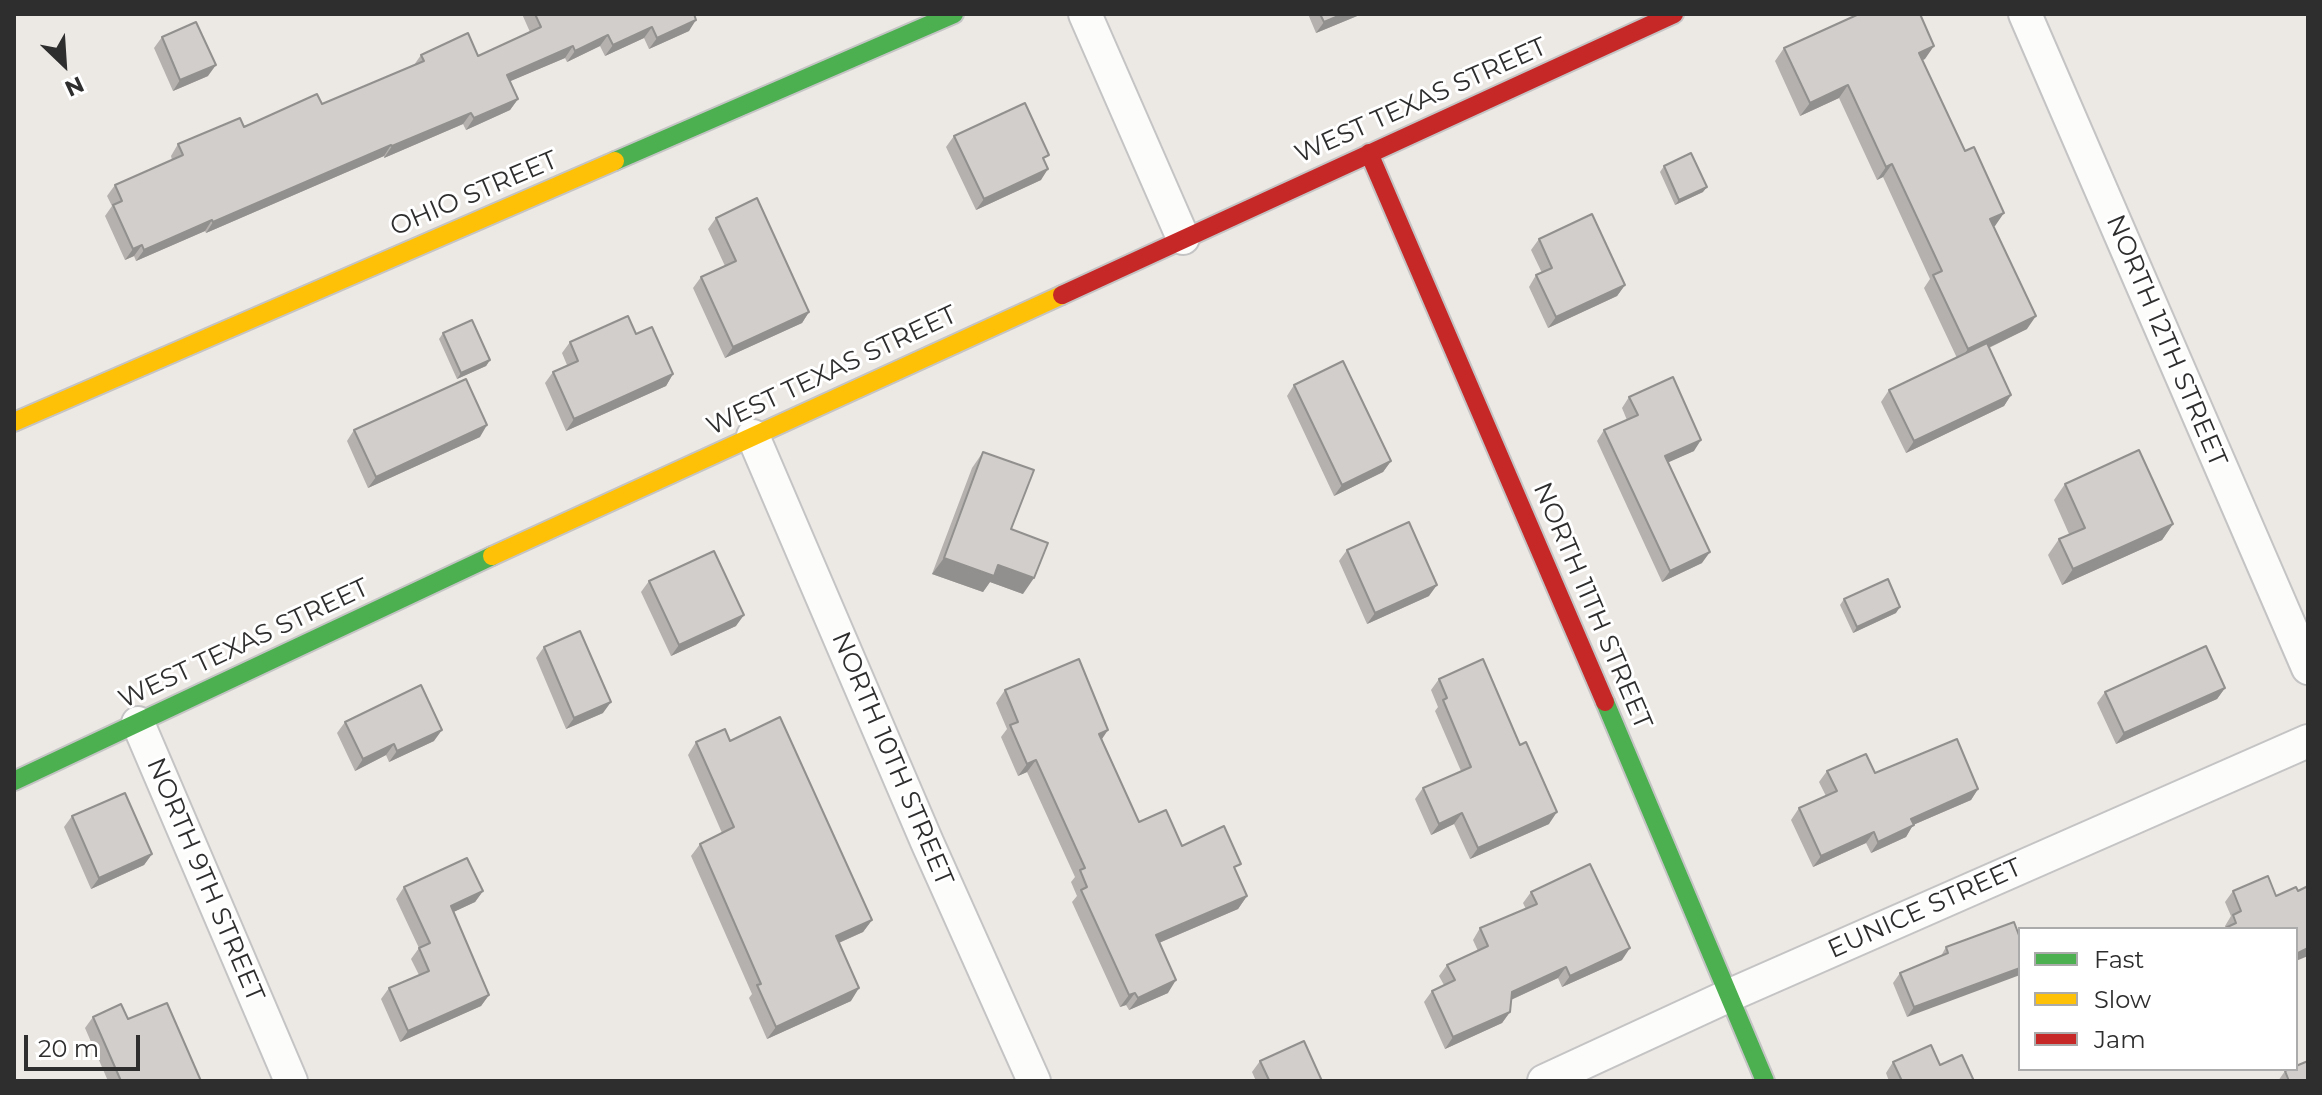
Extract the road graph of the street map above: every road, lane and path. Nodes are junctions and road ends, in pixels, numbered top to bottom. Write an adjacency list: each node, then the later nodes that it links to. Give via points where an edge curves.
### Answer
1 (954, 14): 7 (street, OHIO STREET)
2 (1085, 14): 6 (street)
3 (1674, 14): 5 (street, WEST TEXAS STREET)
4 (2025, 14): 9 (street, NORTH 12TH STREET)
5 (1369, 153): 6 (street, WEST TEXAS STREET); 13 (street, NORTH 11TH STREET)
6 (1183, 238): 8 (street, WEST TEXAS STREET)
7 (14, 422)
8 (753, 436): 10 (street, WEST TEXAS STREET); 15 (street, NORTH 10TH STREET)
9 (2308, 668)
10 (138, 723): 12 (street, WEST TEXAS STREET); 14 (street, NORTH 9TH STREET)
11 (2308, 741): 13 (street, EUNICE STREET)
12 (14, 781)
13 (1728, 996): 16 (street, EUNICE STREET); 17 (street, NORTH 11TH STREET)
14 (291, 1081)
15 (1034, 1081)
16 (1544, 1081)
17 (1765, 1081)

